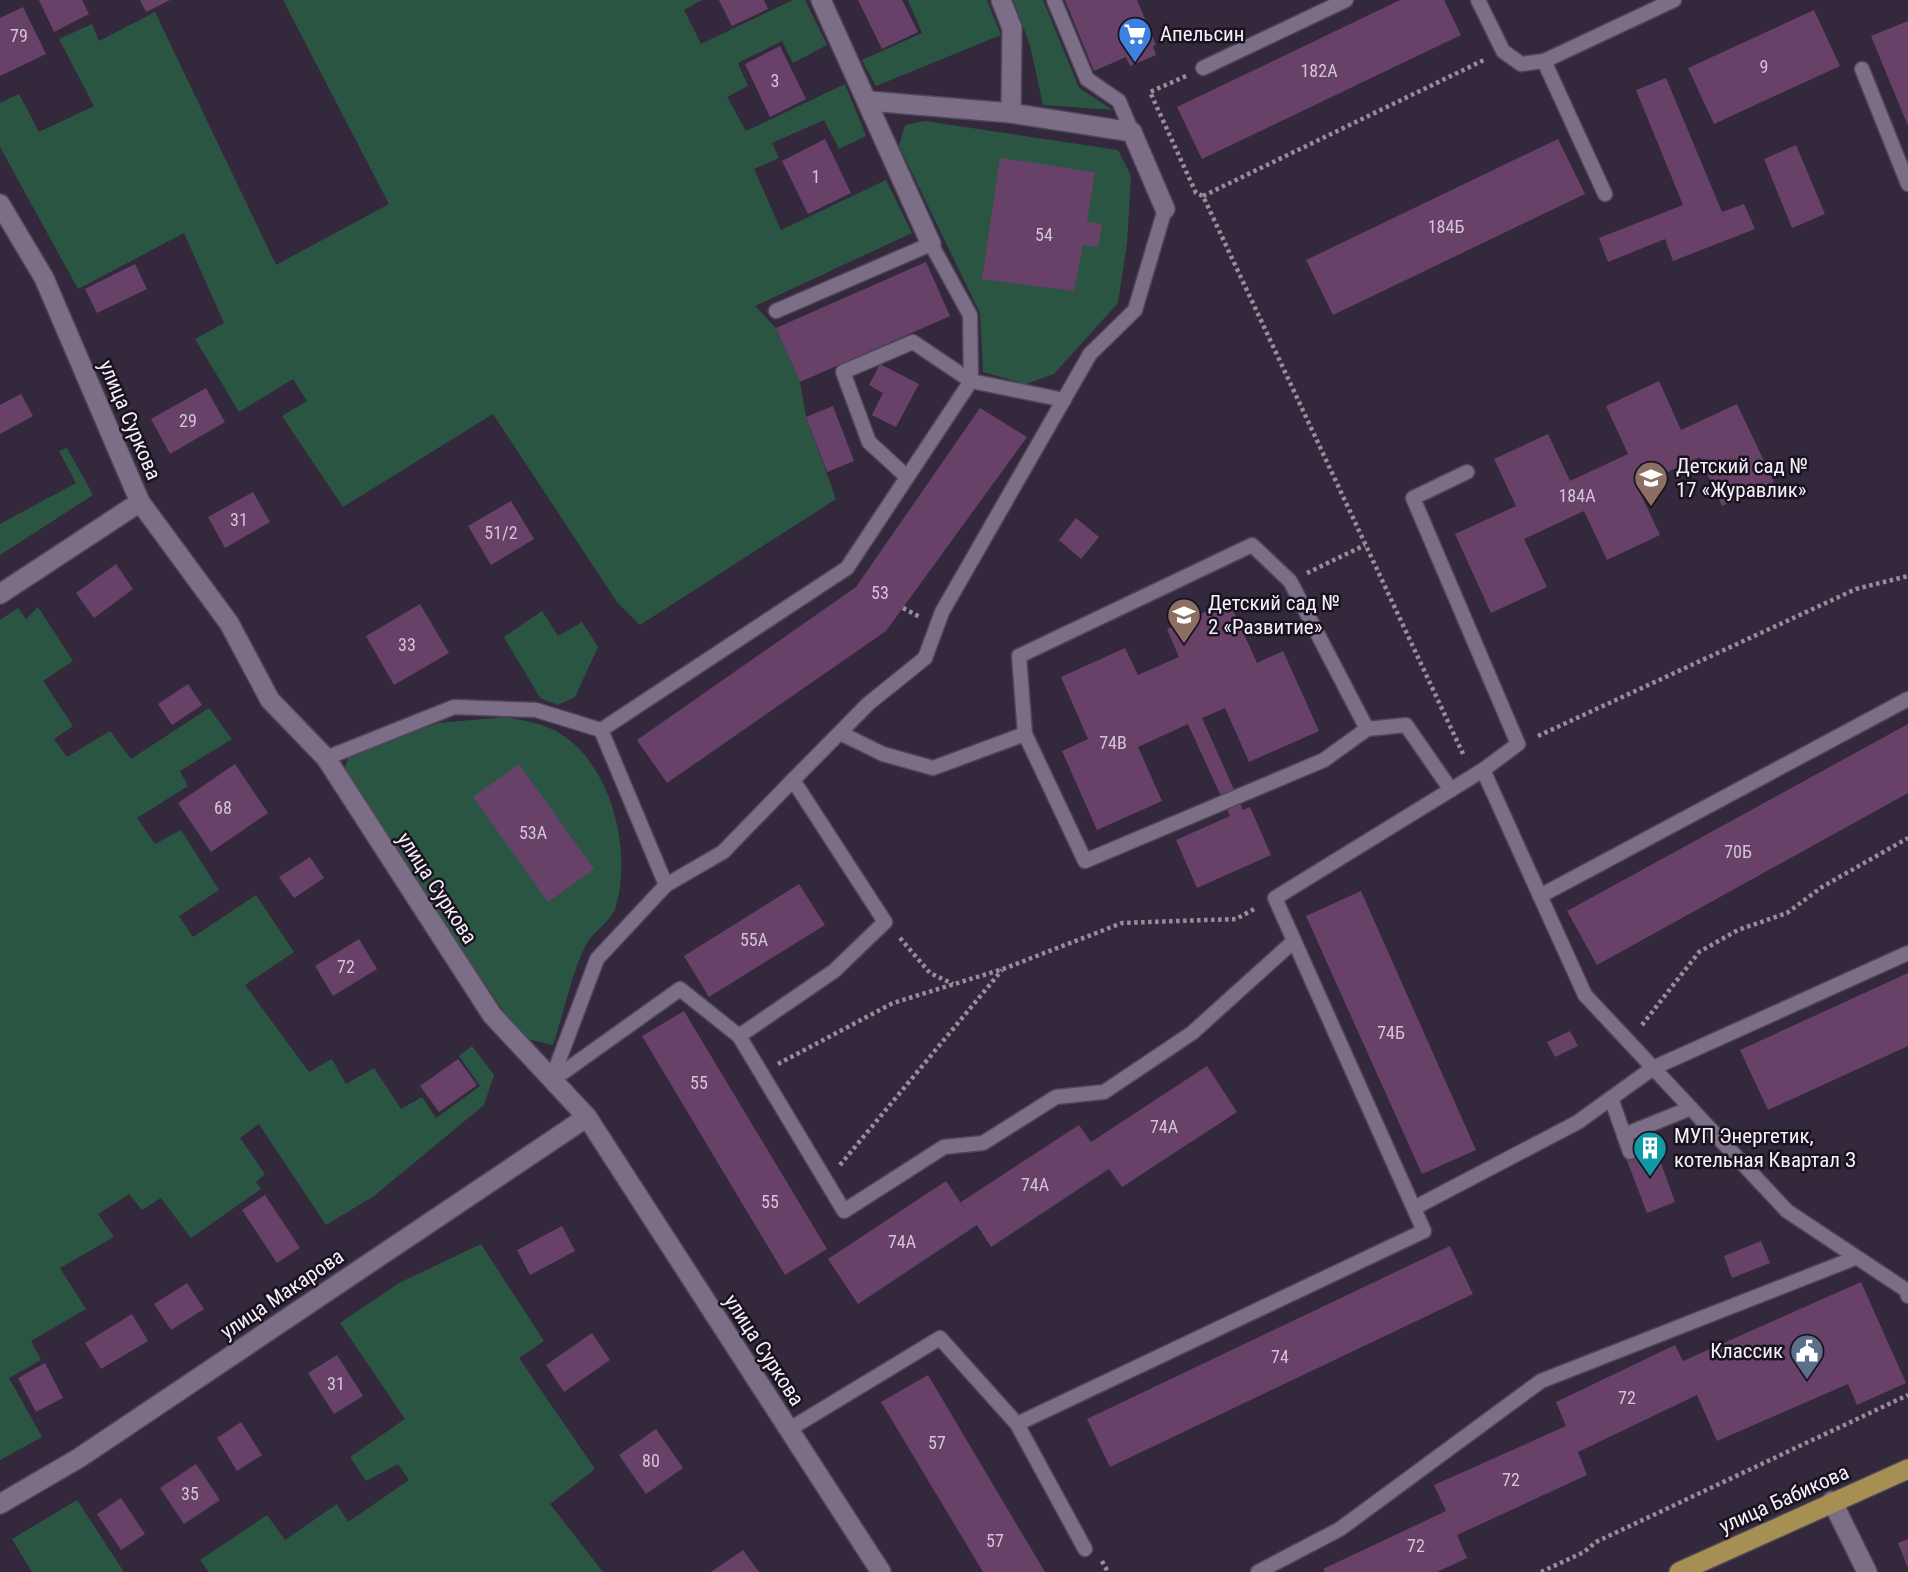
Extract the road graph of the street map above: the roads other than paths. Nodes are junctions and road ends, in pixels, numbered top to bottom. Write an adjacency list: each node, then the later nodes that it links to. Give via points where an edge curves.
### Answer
1 (821, 0): 10 (street)
2 (1001, 0): 11 (street, via 1012,28)
3 (1054, 0): 12 (lane, via 1087,79 1119,101)
4 (1346, 0): 8 (lane)
5 (1479, 0): 7 (lane, via 1503,51 1521,64)
6 (1674, 0): 7 (lane)
7 (1544, 61): 14 (lane)
8 (1203, 68)
9 (1862, 69): 13 (lane)
10 (869, 101): 11 (street); 17 (street)
11 (1011, 113): 12 (street)
12 (1132, 132): 16 (street)
13 (1908, 184)
14 (1605, 194)
15 (0, 204): 23 (street, улица Суркова, via 44,278)
16 (1164, 209): 20 (lane, via 1135,310 1090,354)
17 (931, 244): 18 (lane); 19 (lane, via 970,315)
18 (776, 312)
19 (971, 382): 20 (lane); 22 (lane); 22 (lane, via 913,342 843,372 869,443)
20 (1064, 400): 28 (lane, via 942,612 925,658)
21 (1467, 472): 31 (lane, via 1413,498 1518,744)
22 (907, 477): 27 (lane, via 847,568)
23 (140, 502): 24 (street); 30 (street, улица Суркова, via 229,623 270,700)
24 (0, 594)
25 (1908, 699): 35 (lane)
26 (1367, 729): 29 (lane, via 1324,760 1085,861); 29 (lane, via 1290,581 1252,545 1020,656); 33 (lane, via 1406,725)
27 (601, 730): 30 (lane, via 536,710 454,707); 34 (lane)
28 (840, 733): 29 (lane, via 883,754 933,768); 32 (lane)
29 (1025, 734)
30 (326, 758): 40 (street, улица Суркова, via 492,1015)
31 (1483, 770): 33 (lane); 35 (lane)
32 (793, 780): 34 (lane, via 723,852); 38 (lane, via 885,922 834,971)
33 (1451, 790): 36 (lane, via 1275,898)
34 (666, 885): 40 (lane, via 597,958)
35 (1540, 896): 39 (lane, via 1585,995)
36 (1294, 941): 38 (lane, via 1192,1033 1104,1092 1056,1097 983,1143 944,1147 844,1211); 46 (lane)
37 (1908, 953): 39 (lane)
38 (739, 1036): 40 (lane, via 680,989)
39 (1653, 1068): 41 (lane); 42 (lane)
40 (551, 1081): 43 (street, улица Суркова)
41 (1611, 1098): 44 (lane); 46 (lane, via 1578,1122)
42 (1691, 1108): 44 (lane); 47 (lane, via 1787,1211)
43 (587, 1116): 50 (street, улица Суркова); 53 (street, улица Макарова, via 79,1458)
44 (1624, 1135): 45 (lane)
45 (1630, 1152)
46 (1414, 1208): 49 (lane, via 1424,1231)
47 (1856, 1258): 48 (lane); 56 (lane, via 1541,1381 1340,1529)
48 (1907, 1292)
49 (1017, 1424): 50 (lane, via 940,1338); 54 (lane)
50 (788, 1430): 55 (street, улица Суркова)
51 (1908, 1469): 52 (main road, улица Бабикова)
52 (1832, 1501): 57 (main road, улица Бабикова); 58 (street)
53 (0, 1504)
54 (1085, 1549)
55 (881, 1572)
56 (1258, 1572)
57 (1679, 1572)
58 (1867, 1572)

